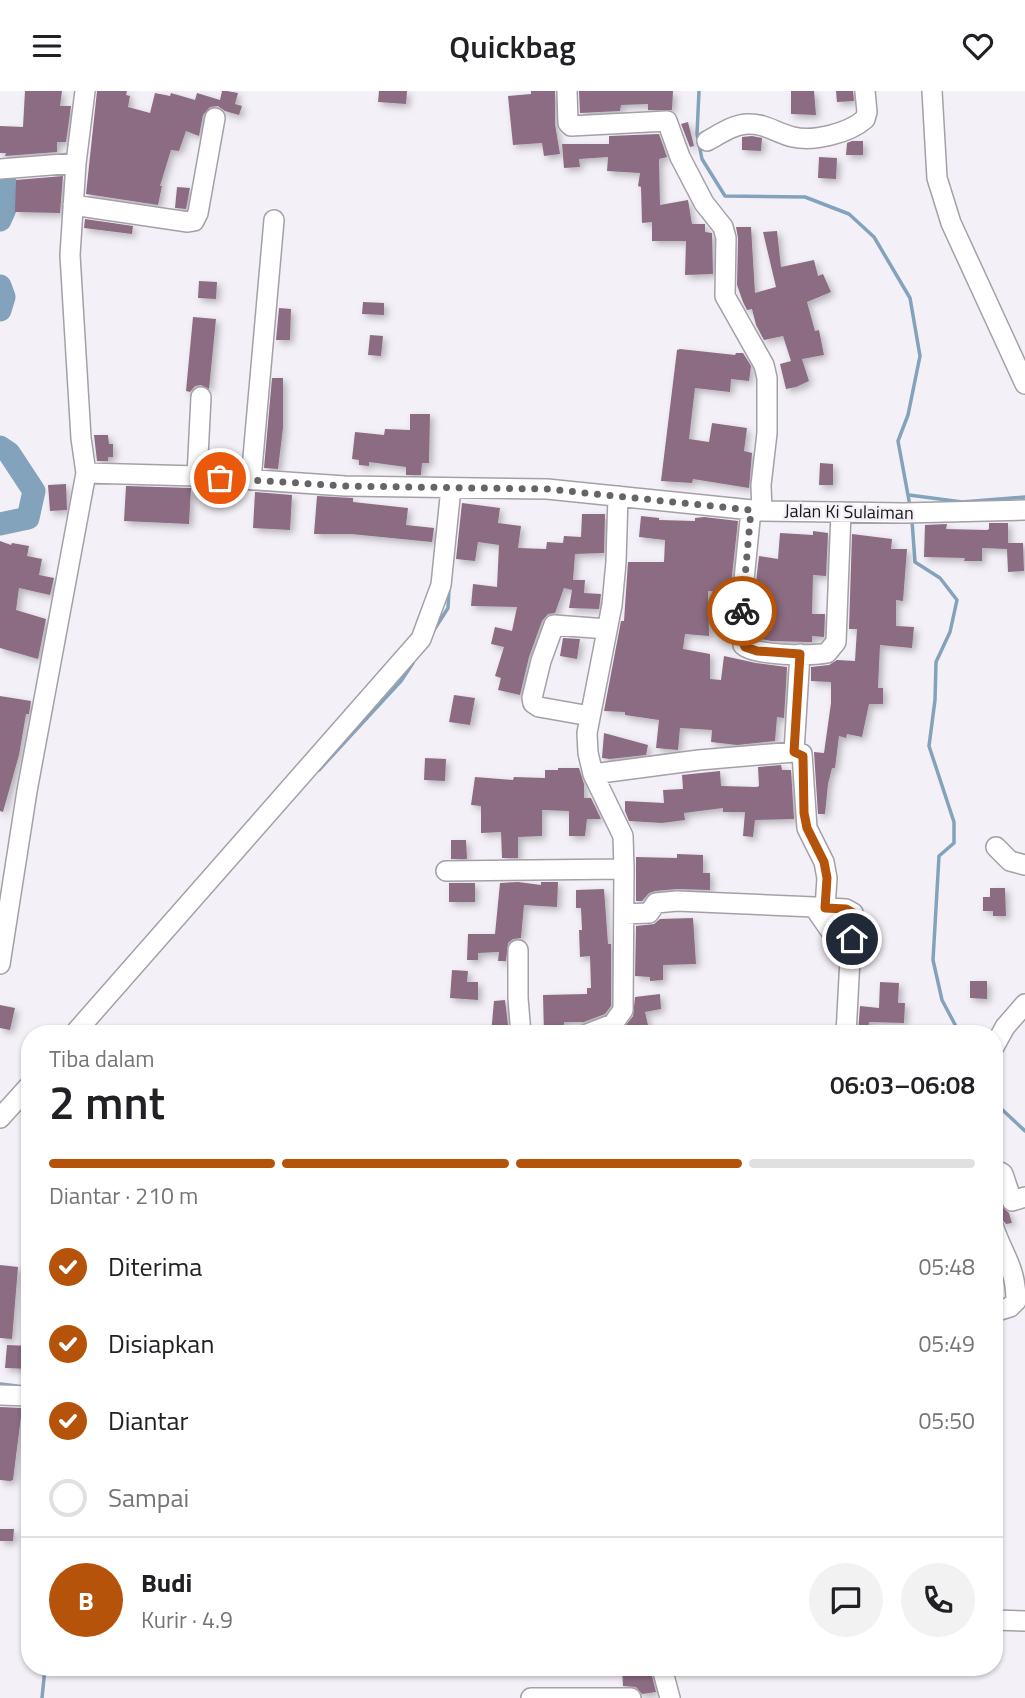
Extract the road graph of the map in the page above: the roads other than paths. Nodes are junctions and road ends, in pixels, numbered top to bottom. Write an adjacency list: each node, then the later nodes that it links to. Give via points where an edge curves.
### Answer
1 (85, 91): 7 (street)
2 (566, 91): 18 (street, via 570,126 667,121 704,203 723,227 725,296 764,365 767,379 767,433)
3 (865, 91): 6 (street, via 865,119 849,129 805,139 771,127 743,124)
4 (932, 91): 11 (street, via 942,197)
5 (215, 118): 9 (street, via 194,221)
6 (707, 141)
7 (76, 163): 8 (street); 9 (street)
8 (6, 169)
9 (73, 205): 13 (street, via 70,255)
10 (274, 220): 15 (street)
11 (1025, 384)
12 (201, 397): 14 (street)
13 (86, 473): 14 (street, Jalan Ki Sulaiman); 34 (street)
14 (197, 477): 15 (street, Jalan Ki Sulaiman)
15 (251, 479): 16 (street, Jalan Ki Sulaiman)
16 (450, 488): 17 (street, Jalan Ki Sulaiman, via 547,489); 36 (street, via 441,585 421,639)
17 (618, 496): 18 (street, Jalan Ki Sulaiman); 21 (street)
18 (759, 500): 20 (street, Jalan Ki Sulaiman); 22 (street, via 742,600 743,645 757,651)
19 (1025, 510): 20 (street, Jalan Ki Sulaiman)
20 (841, 512): 22 (street, via 836,642 827,653)
21 (607, 629): 23 (street); 23 (street, via 554,625 532,698 539,707)
22 (800, 654): 24 (street)
23 (590, 716): 25 (street, via 587,733)
24 (794, 752): 25 (street); 30 (street, via 803,756 807,828 827,878)
25 (593, 774): 28 (street, via 621,829)
26 (996, 847): 27 (street, via 1010,861)
27 (1025, 865)
28 (625, 869): 29 (street); 31 (street)
29 (446, 871)
30 (820, 908): 31 (street, via 677,901 656,903 649,913); 33 (street); 33 (street, via 846,909 854,916)
31 (625, 914): 38 (street, via 623,1010)
32 (518, 950): 37 (street)
33 (850, 959): 39 (street)
34 (0, 964)
35 (1025, 1004): 40 (street)
36 (82, 1025)
37 (520, 1025)
38 (611, 1025)
39 (846, 1025)
40 (1003, 1031)
41 (21, 1095): 42 (street)
42 (0, 1118)
43 (1003, 1174): 44 (street)
44 (1010, 1201)
45 (1003, 1247): 46 (street, via 1011,1263 1016,1301)
46 (1003, 1309)
47 (0, 1395): 48 (street)
48 (21, 1396)
49 (1003, 1620): 50 (street)
50 (1025, 1621)
51 (664, 1676): 54 (street)
52 (531, 1698): 53 (street)
53 (631, 1698)
54 (670, 1698)

